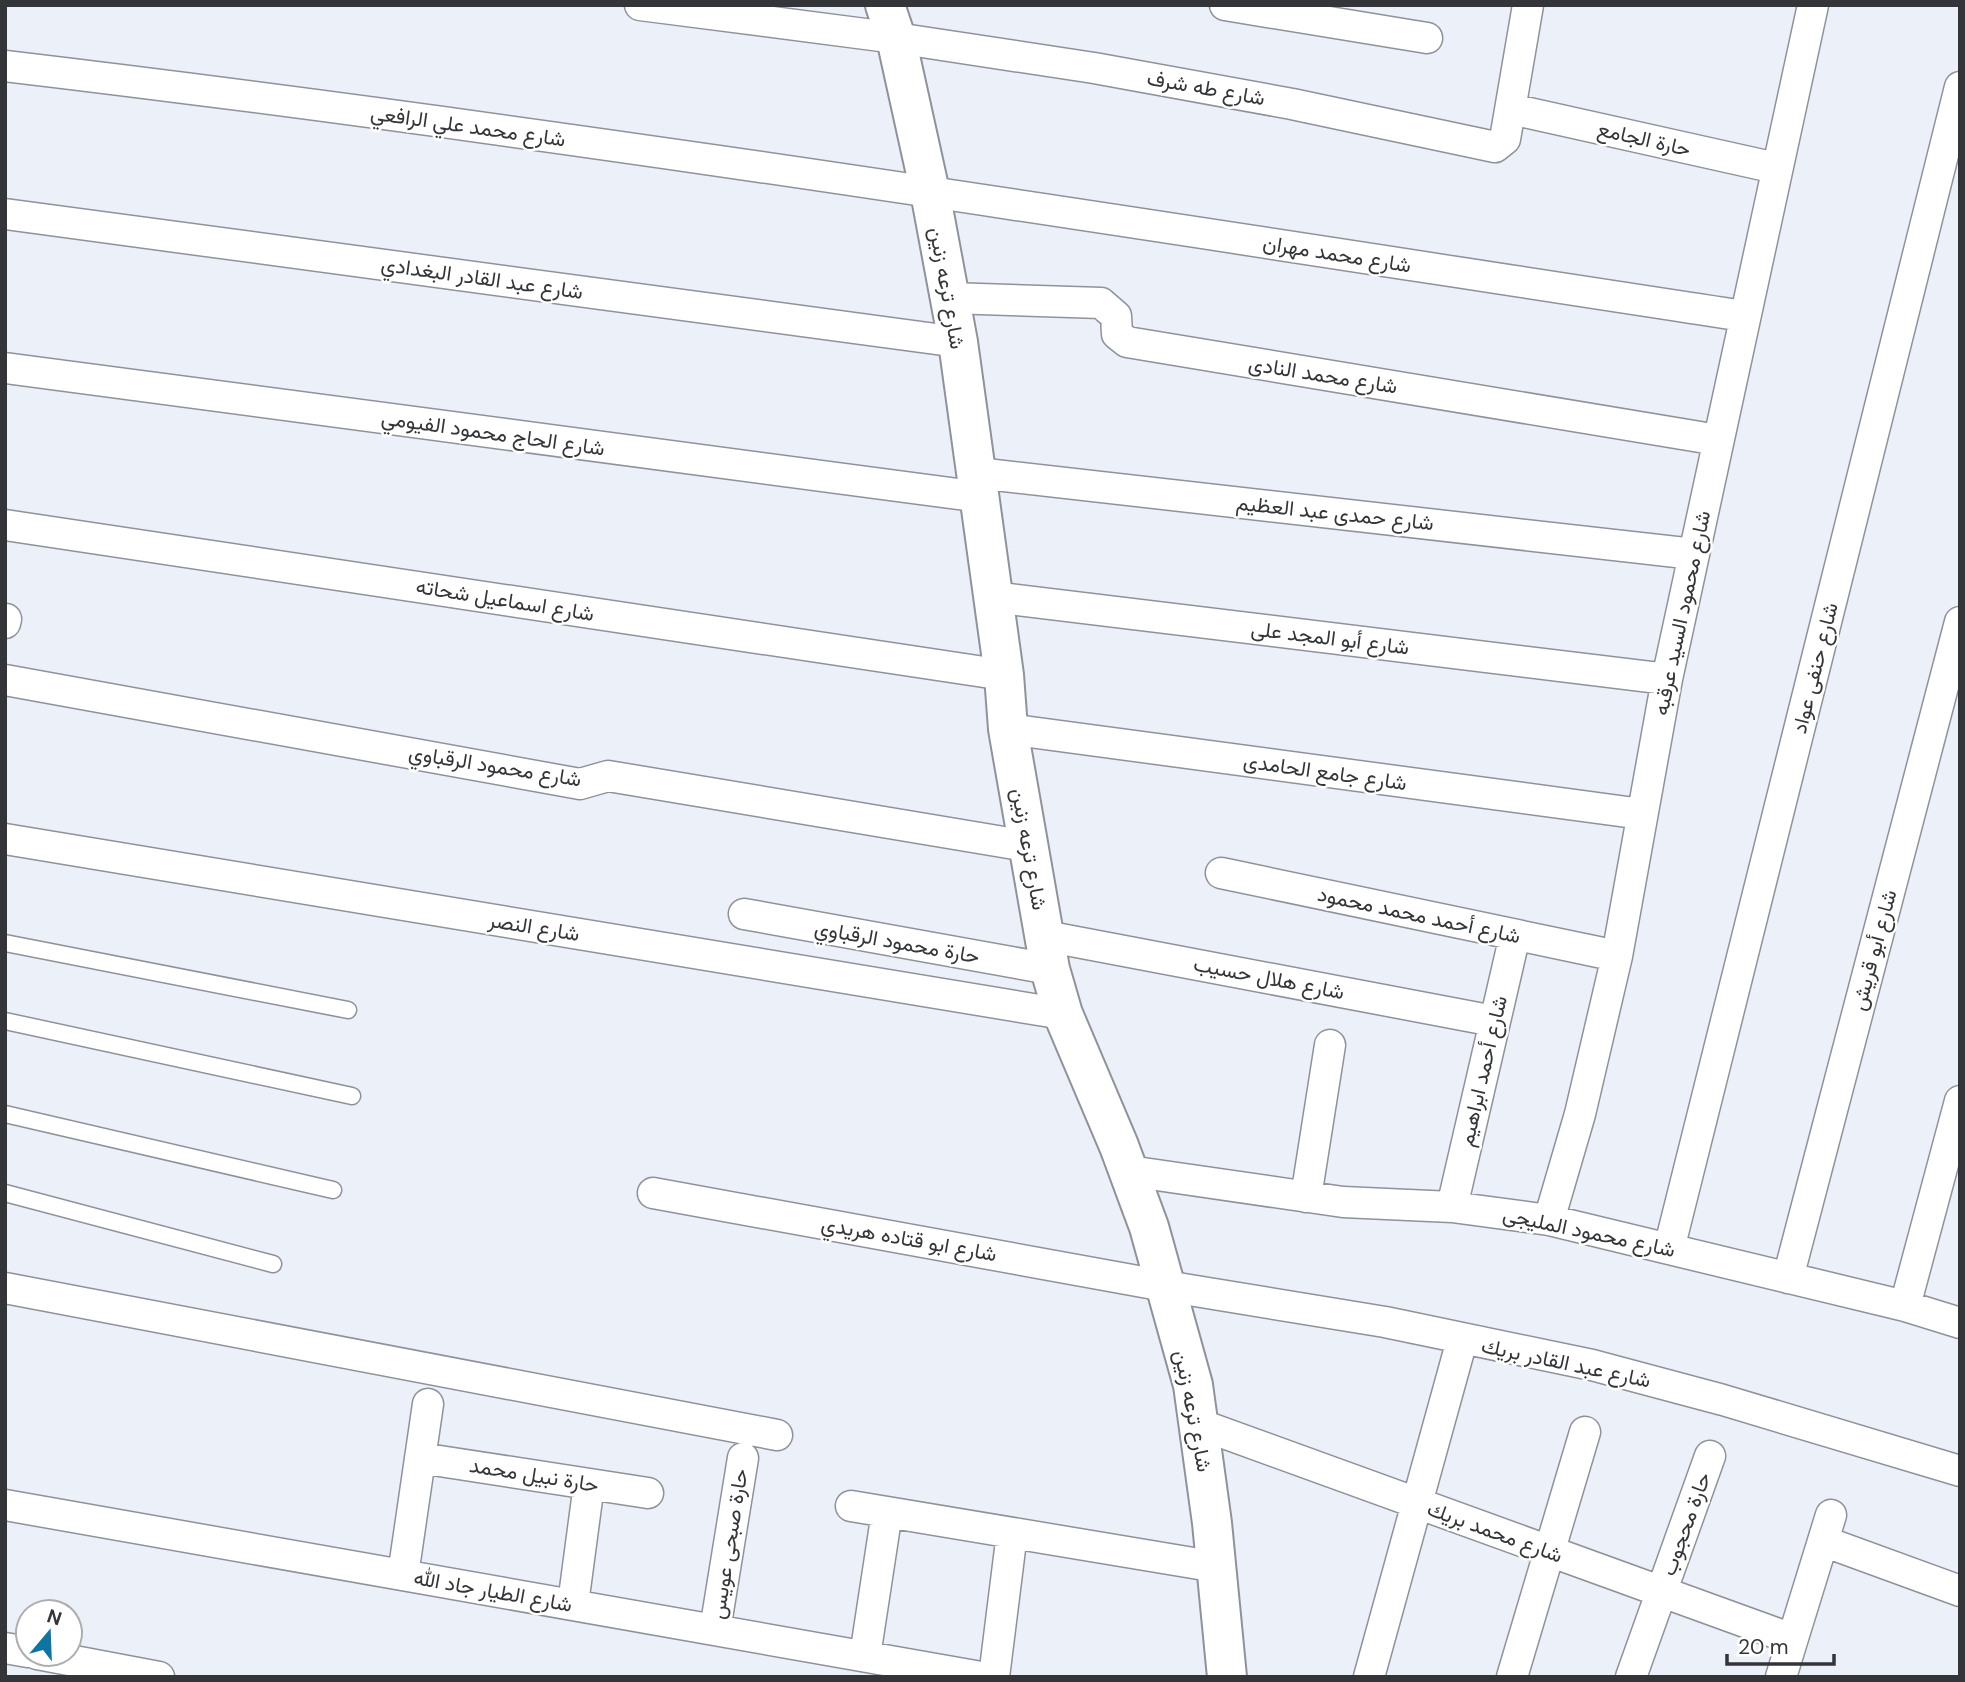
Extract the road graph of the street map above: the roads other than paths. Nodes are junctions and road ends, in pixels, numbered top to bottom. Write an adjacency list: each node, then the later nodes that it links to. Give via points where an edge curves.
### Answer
1 (640, 5): 6 (street)
2 (1225, 5): 5 (street)
3 (1528, 5): 10 (street)
4 (1813, 5): 11 (street, شارع محمود السيد عرقبه)
5 (1377, 17): 7 (street)
6 (890, 22): 10 (street, شارع طه شرف, via 1094,68 1488,146 1501,144); 12 (street, شارع ترعه زنين)
7 (1427, 38)
8 (5, 66): 12 (street, شارع محمد علي الرافعي, via 242,94)
9 (1960, 86): 52 (street, شارع حنفى عواد)
10 (1509, 121): 11 (street, حارة الجامع)
11 (1776, 169): 15 (street, شارع محمود السيد عرقبه)
12 (930, 192): 14 (street, شارع ترعه زنين); 15 (street, شارع محمد مهران)
13 (5, 214): 16 (street, شارع عبد القادر البغدادي)
14 (949, 299): 16 (street, شارع ترعه زنين); 18 (street, شارع محمد النادى, via 1101,303 1116,316 1117,334 1127,342)
15 (1744, 316): 18 (street, شارع محمود السيد عرقبه)
16 (958, 342): 19 (street, شارع ترعه زنين)
17 (5, 368): 19 (street, شارع الحاج محمود الفيومي)
18 (1718, 440): 21 (street, شارع محمود السيد عرقبه)
19 (979, 485): 21 (street, شارع حمدى عبد العظيم); 22 (street, شارع ترعه زنين)
20 (5, 525): 24 (street, شارع اسماعيل شحاته)
21 (1693, 554): 25 (street, شارع محمود السيد عرقبه)
22 (993, 597): 24 (street, شارع ترعه زنين); 25 (street, شارع أبو المجد على)
23 (1960, 622): 54 (street, شارع أبو قريش)
24 (1004, 675): 27 (street, شارع ترعه زنين)
25 (1667, 679): 28 (street, شارع محمود السيد عرقبه)
26 (5, 680): 30 (street, شارع محمود الرقباوي, via 580,784 608,776)
27 (1008, 729): 28 (street, شارع جامع الحامدى); 30 (street, شارع ترعه زنين)
28 (1642, 814): 36 (street, شارع محمود السيد عرقبه)
29 (5, 839): 38 (street, شارع النصر)
30 (1027, 846): 35 (street, شارع ترعه زنين)
31 (1221, 873): 33 (street, شارع أحمد محمد محمود)
32 (744, 914): 35 (street, حارة محمود الرقباوي)
33 (1515, 935): 36 (street, شارع أحمد محمد محمود); 40 (street, شارع أحمد ابراهيم)
34 (5, 943): 37 (lane)
35 (1047, 953): 38 (street, شارع ترعه زنين); 40 (street, شارع هلال حسيب)
36 (1617, 956): 51 (street, شارع محمود السيد عرقبه, via 1580,1114)
37 (348, 1010)
38 (1063, 1014): 45 (street, شارع ترعه زنين)
39 (5, 1021): 42 (lane)
40 (1494, 1021): 50 (street, شارع أحمد ابراهيم)
41 (1330, 1045): 49 (street)
42 (352, 1096)
43 (1960, 1101): 57 (street)
44 (5, 1114): 46 (lane)
45 (1129, 1171): 49 (street, شارع محمود المليجى); 55 (street, شارع ترعه زنين)
46 (333, 1190)
47 (5, 1193): 53 (lane)
48 (653, 1193): 55 (street, شارع ابو قتاده هريدي)
49 (1306, 1197): 50 (street, شارع محمود المليجى)
50 (1452, 1207): 51 (street, شارع محمود المليجى)
51 (1549, 1220): 52 (street, شارع محمود المليجى)
52 (1669, 1249): 54 (street, شارع محمود المليجى)
53 (272, 1264)
54 (1788, 1278): 57 (street, شارع محمود المليجى)
55 (1164, 1286): 59 (street, شارع عبد القادر بريك, via 1335,1313); 61 (street, شارع ترعه زنين, via 1193,1385)
56 (5, 1288): 63 (street)
57 (1905, 1306): 58 (street, شارع محمود المليجى)
58 (1960, 1323)
59 (1462, 1340): 67 (street, شارع عبد القادر بريك, via 1592,1365); 71 (street)
60 (428, 1404): 65 (street)
61 (1199, 1424): 71 (street, شارع محمد بريك); 76 (street, شارع ترعه زنين)
62 (1585, 1432): 75 (street)
63 (777, 1435)
64 (1710, 1456): 79 (street, حارة محجوب)
65 (420, 1458): 68 (street, حارة نبيل محمد); 77 (street)
66 (743, 1458): 81 (street, حارة صبحى عويس)
67 (1960, 1471)
68 (589, 1484): 69 (street, حارة نبيل محمد); 80 (street)
69 (648, 1493)
70 (5, 1504): 77 (street, شارع الطيار جاد الله)
71 (1417, 1504): 75 (street, شارع محمد بريك); 89 (street)
72 (851, 1506): 73 (street)
73 (887, 1512): 74 (street); 83 (street)
74 (1012, 1533): 76 (street); 87 (street)
75 (1549, 1552): 79 (street, شارع محمد بريك); 90 (street)
76 (1217, 1567): 88 (street, شارع ترعه زنين)
77 (403, 1575): 80 (street, شارع الطيار جاد الله)
78 (1960, 1591): 82 (street, via 1827,1528)
79 (1661, 1592): 82 (street, شارع محمد بريك); 91 (street, حارة محجوب)
80 (573, 1604): 81 (street, شارع الطيار جاد الله)
81 (715, 1630): 83 (street, شارع الطيار جاد الله)
82 (1792, 1639): 92 (street)
83 (864, 1656): 86 (street, شارع الطيار جاد الله)
84 (84, 1663): 85 (street)
85 (159, 1677)
86 (981, 1677)
87 (995, 1677)
88 (1227, 1677)
89 (1369, 1677)
90 (1512, 1677)
91 (1631, 1677)
92 (1781, 1677)

